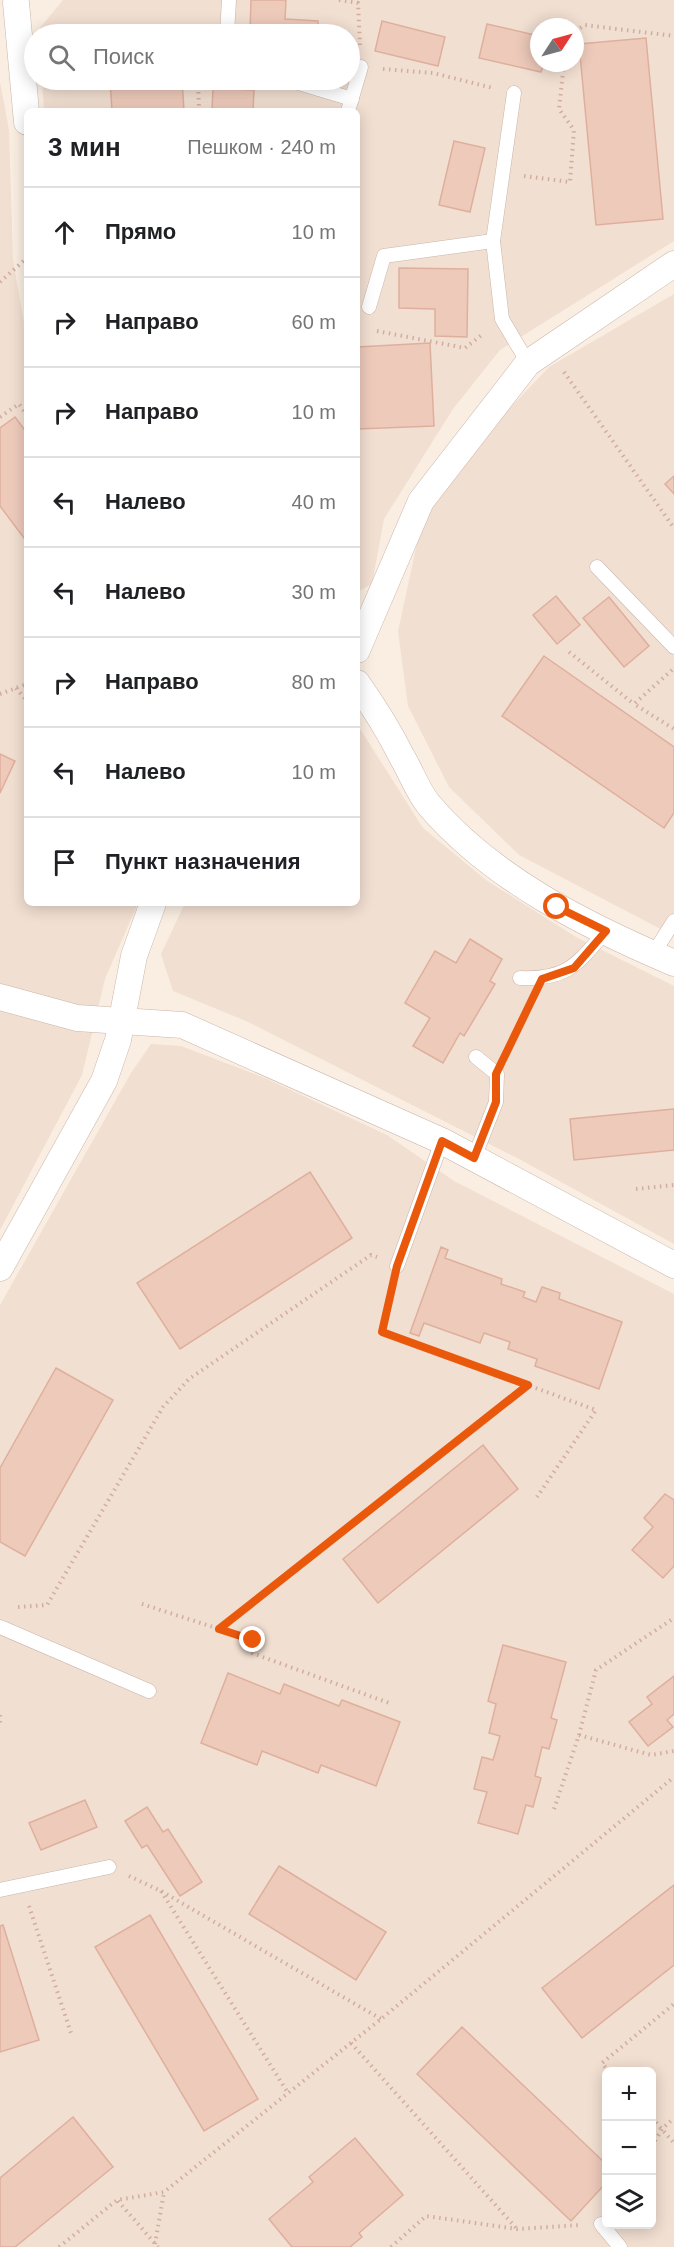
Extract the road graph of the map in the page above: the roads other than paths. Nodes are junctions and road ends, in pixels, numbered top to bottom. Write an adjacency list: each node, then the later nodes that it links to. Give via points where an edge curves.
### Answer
1 (229, 0): 3 (lane)
2 (12, 5): 10 (street)
3 (228, 24)
4 (361, 67): 5 (lane)
5 (360, 70)
6 (313, 90): 9 (lane)
7 (354, 90): 9 (lane)
8 (514, 93): 11 (lane)
9 (350, 105)
10 (25, 108)
11 (493, 241): 13 (lane, via 384,256); 14 (lane, via 502,319)
12 (674, 264): 14 (street)
13 (369, 307)
14 (538, 356): 16 (street, via 421,501)
15 (597, 567): 17 (lane)
16 (360, 643)
17 (674, 648)
18 (360, 687): 21 (street, via 428,803 456,833 487,860 557,907)
19 (152, 906): 25 (street, via 134,956)
20 (674, 921): 22 (lane)
21 (606, 931): 22 (street); 23 (lane, via 574,968 542,979)
22 (663, 959)
23 (520, 978)
24 (0, 997): 25 (street, via 77,1018)
25 (120, 1021): 27 (street, via 182,1025); 31 (street, via 104,1082)
26 (476, 1057): 28 (lane, via 496,1074 496,1102)
27 (442, 1141): 28 (street); 30 (lane)
28 (474, 1158): 29 (street)
29 (674, 1265)
30 (397, 1266)
31 (0, 1268)
32 (0, 1627): 33 (lane)
33 (149, 1691)
34 (109, 1867): 35 (lane)
35 (0, 1890)
36 (601, 2223): 37 (lane)
37 (620, 2247)

